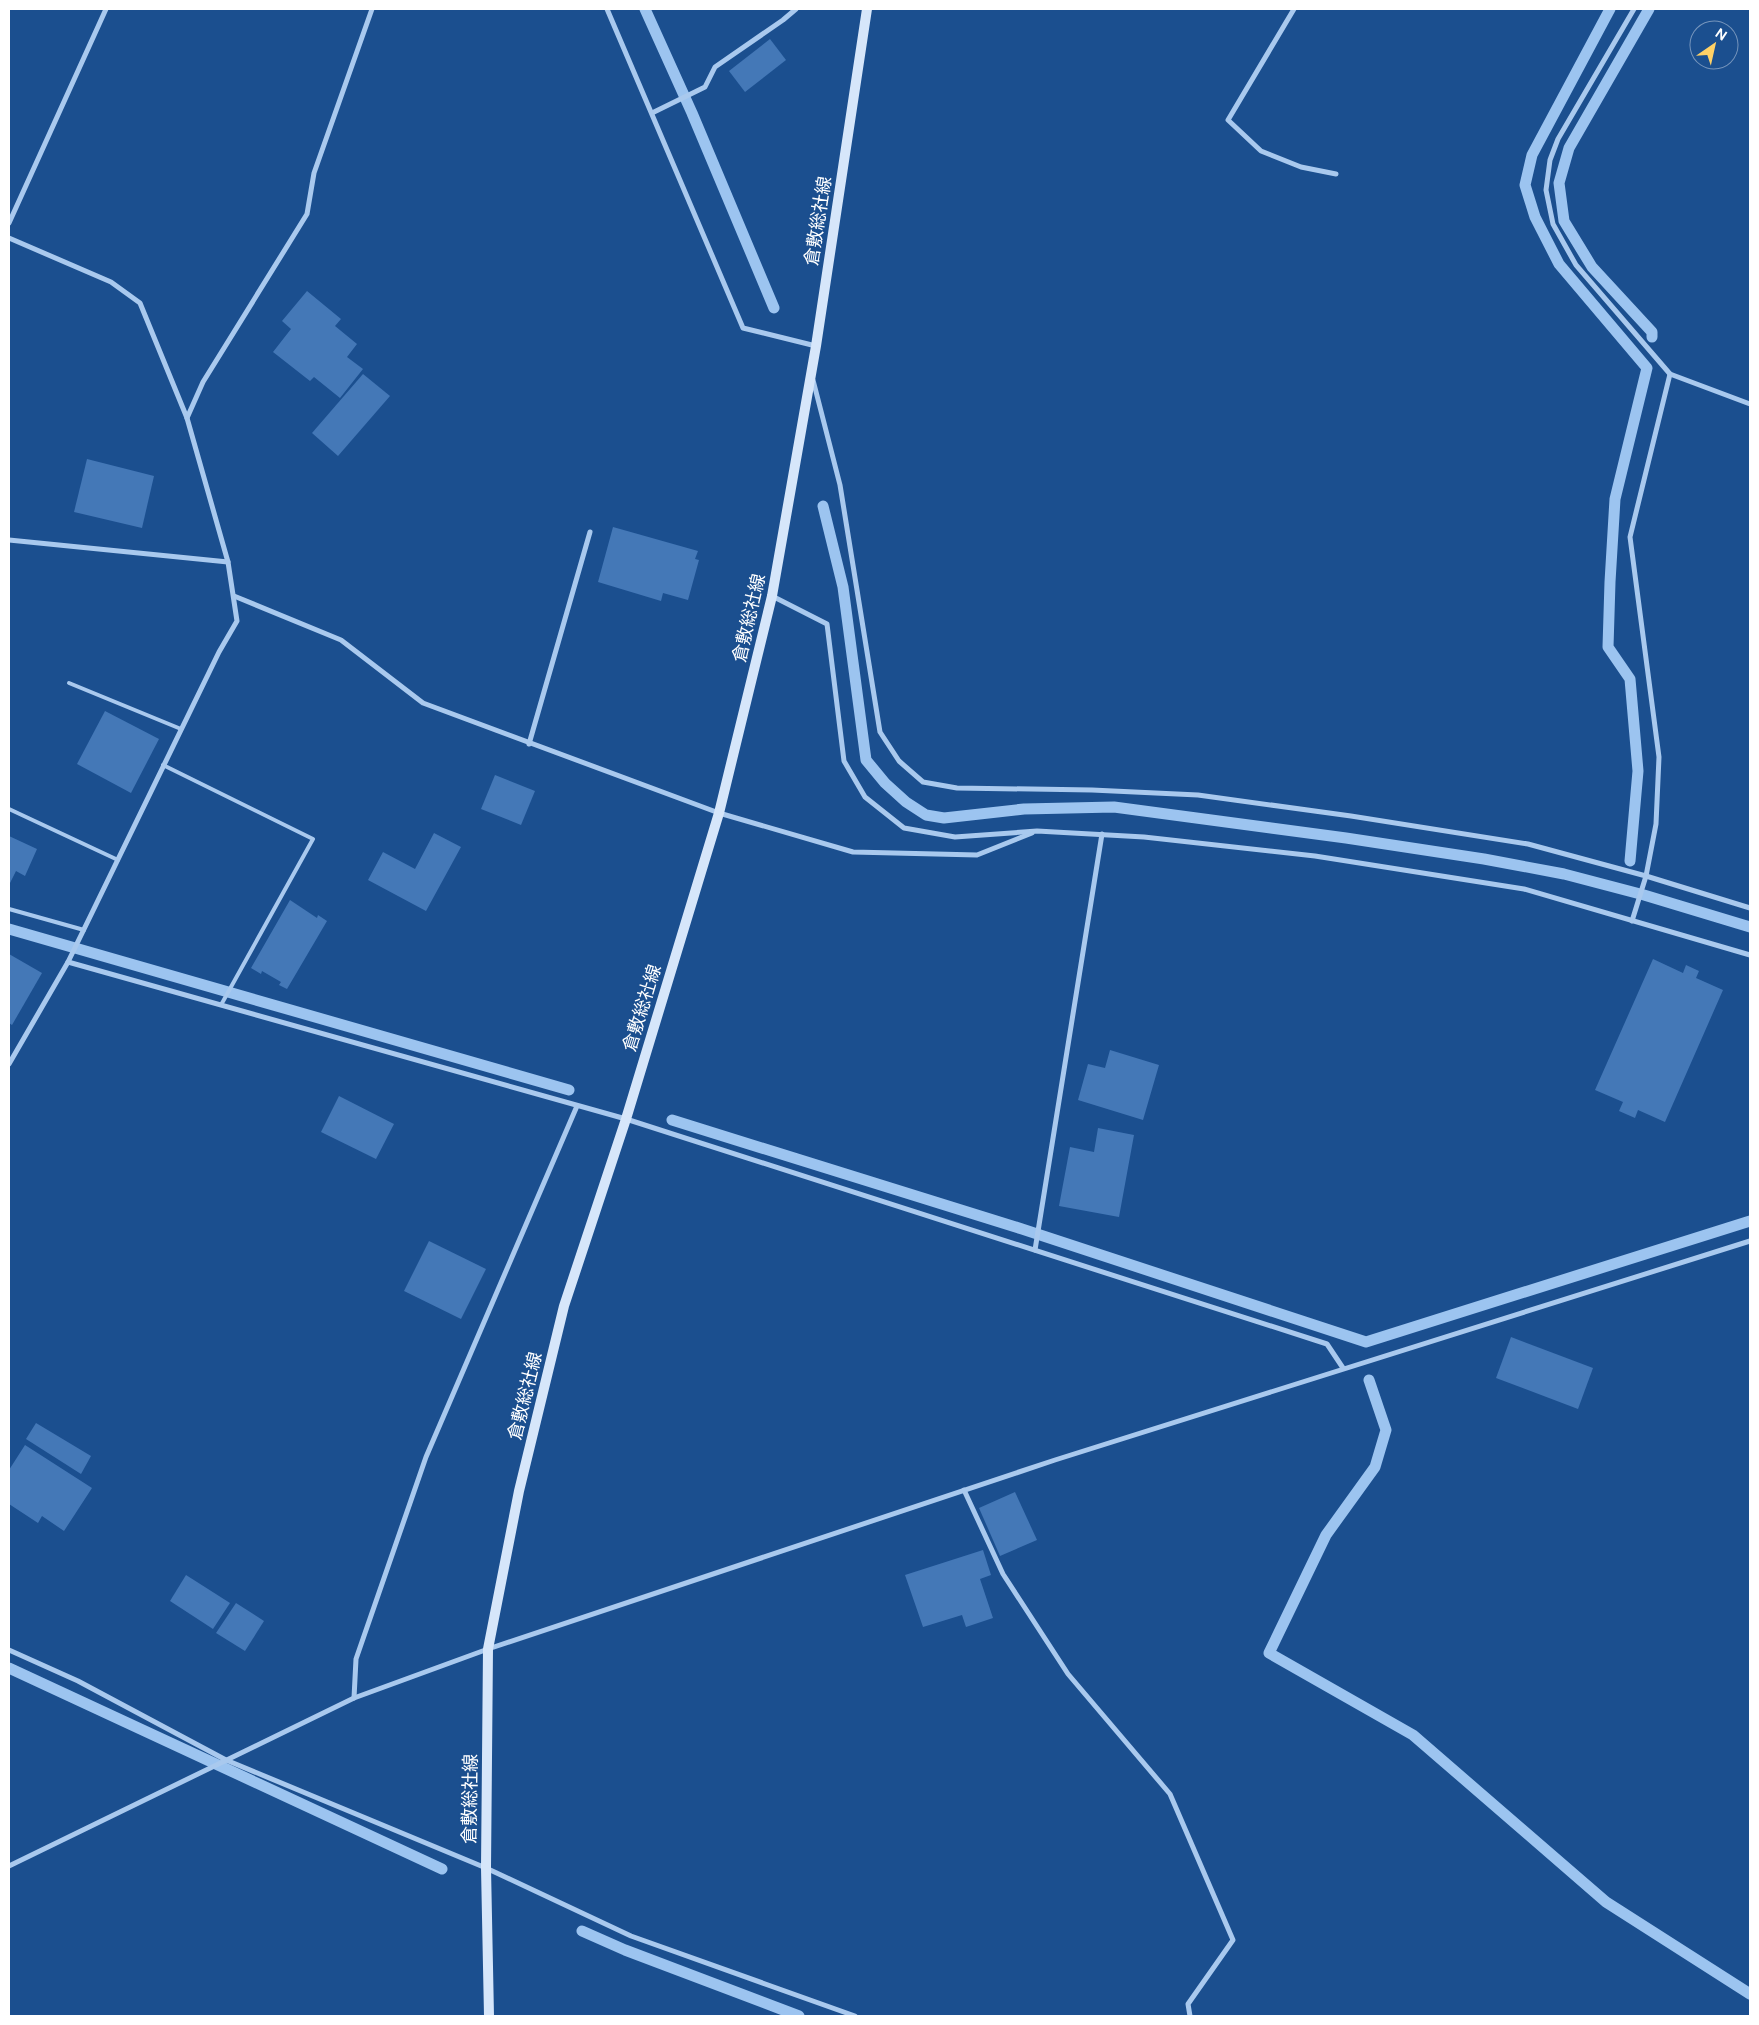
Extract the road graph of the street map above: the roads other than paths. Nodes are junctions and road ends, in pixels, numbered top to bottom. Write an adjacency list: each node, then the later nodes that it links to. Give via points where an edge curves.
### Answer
1 (106, 9): 10 (street)
2 (372, 9): 16 (street, via 314,173 307,214 203,382)
3 (607, 9): 8 (street)
4 (796, 9): 8 (street, via 715,67 705,87)
5 (867, 9): 12 (main road, 倉敷総社線)
6 (1294, 9): 9 (street, via 1228,120 1262,151 1301,167)
7 (1634, 9): 14 (street, via 1558,139 1550,160 1546,190 1553,224 1576,265)
8 (652, 113): 12 (street, via 743,328)
9 (1336, 174)
10 (9, 223)
11 (9, 238): 16 (street, via 111,282 140,303)
12 (816, 346): 13 (main road, 倉敷総社線)
13 (811, 372): 21 (main road, 倉敷総社線); 31 (street, via 840,485 880,732 899,761 924,782 957,788 1198,795 1528,844)
14 (1670, 374): 15 (street); 31 (street, via 1630,537 1659,757 1656,824)
15 (1750, 404)
16 (186, 418): 19 (street)
17 (590, 532): 24 (street)
18 (9, 540): 19 (street)
19 (228, 562): 20 (street)
20 (234, 596): 23 (street, via 237,621); 24 (street, via 341,640 423,703)
21 (772, 596): 27 (main road, 倉敷総社線); 28 (street, via 827,624 844,761 866,797 904,828 955,838)
22 (69, 682): 23 (lane)
23 (181, 730): 25 (street)
24 (529, 744): 27 (street)
25 (163, 765): 30 (street); 38 (lane, via 313,839)
26 (9, 809): 30 (lane)
27 (719, 812): 28 (street, via 853,852 977,855); 41 (main road, 倉敷総社線)
28 (1037, 831): 29 (street)
29 (1102, 834): 34 (street, via 1315,856 1524,888); 43 (street)
30 (118, 860): 35 (street)
31 (1646, 876): 32 (street); 34 (street)
32 (1750, 908)
33 (9, 909): 35 (lane)
34 (1632, 922): 36 (street)
35 (84, 930): 37 (street)
36 (1750, 956)
37 (68, 962): 38 (street); 39 (street)
38 (221, 1005): 40 (street)
39 (9, 1064)
40 (576, 1106): 41 (street); 48 (street, via 426,1458 356,1659)
41 (626, 1119): 43 (street); 46 (main road, 倉敷総社線, via 564,1306 519,1491)
42 (1750, 1241): 44 (street)
43 (1035, 1250): 44 (street, via 1327,1344)
44 (1343, 1368): 45 (street)
45 (964, 1490): 46 (street); 54 (street, via 1003,1574 1068,1674 1170,1794 1233,1940 1188,2004)
46 (488, 1649): 48 (street); 51 (main road, 倉敷総社線)
47 (9, 1650): 49 (street, via 78,1681)
48 (354, 1698): 49 (street)
49 (223, 1762): 50 (street); 51 (street)
50 (9, 1866)
51 (486, 1868): 52 (main road, 倉敷総社線); 53 (street, via 631,1936)
52 (489, 2016)
53 (855, 2016)
54 (1190, 2016)

